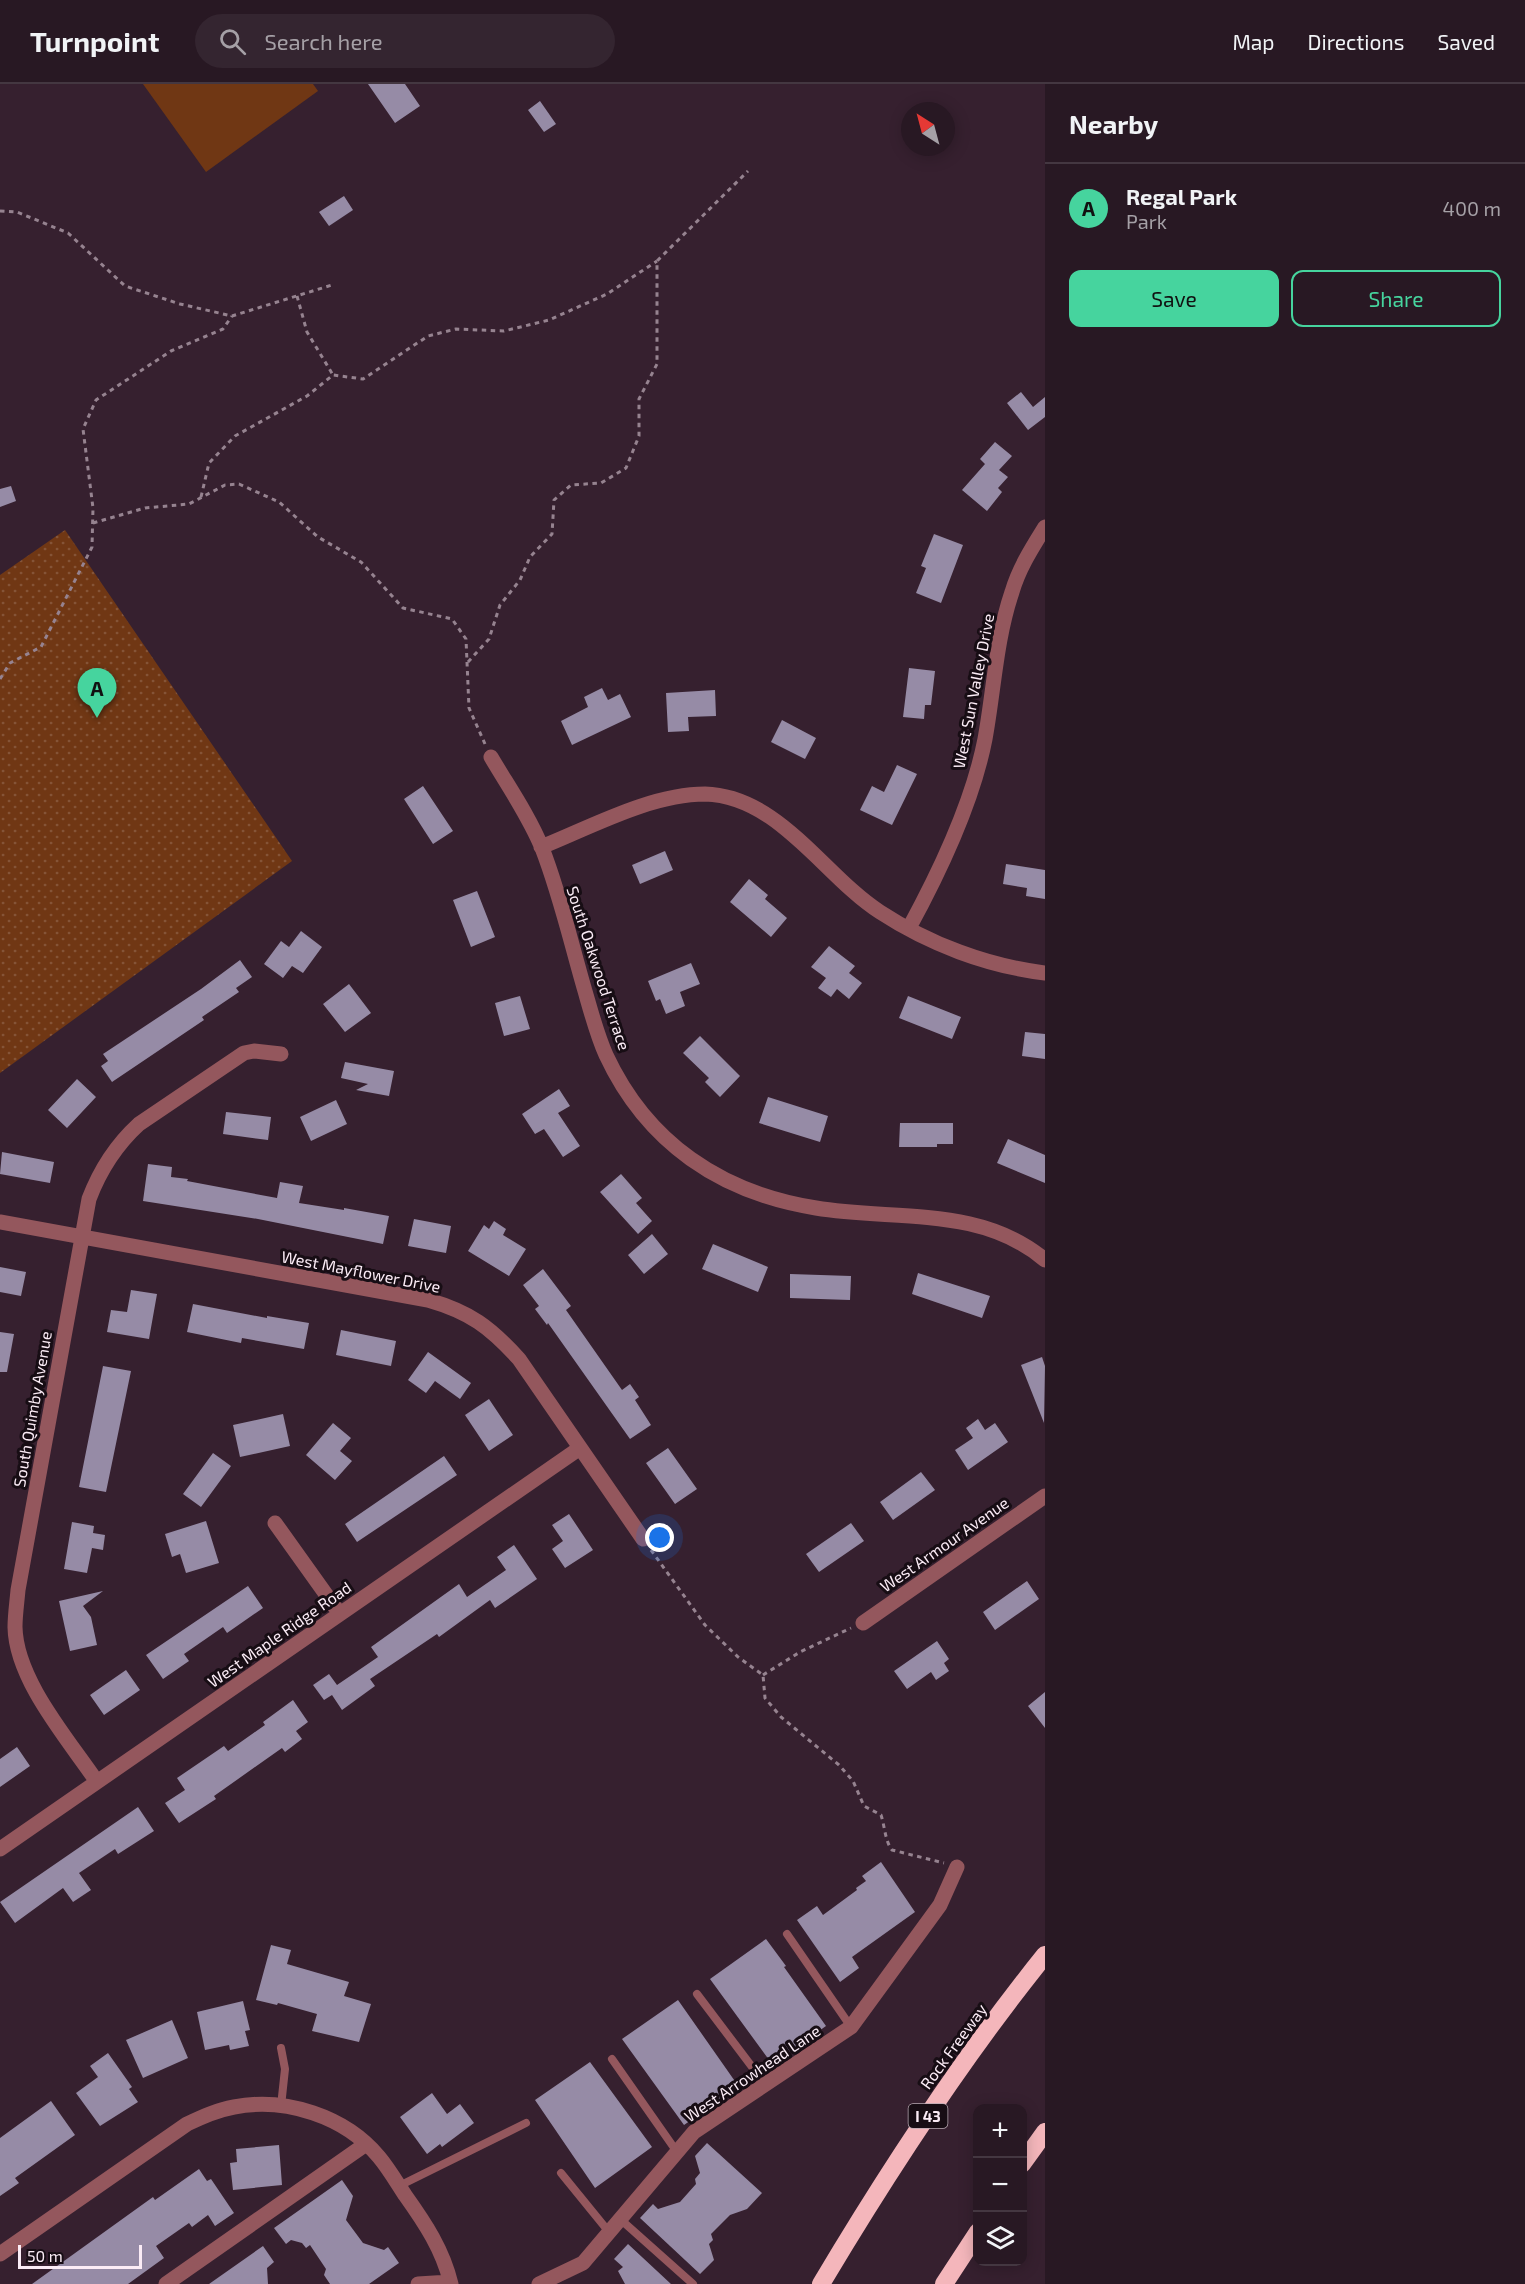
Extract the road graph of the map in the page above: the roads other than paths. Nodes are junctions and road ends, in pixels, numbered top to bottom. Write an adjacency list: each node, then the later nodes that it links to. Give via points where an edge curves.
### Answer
1 (1045, 527): 4 (street, West Sun Valley Drive, via 1012,590 976,776)
2 (491, 757): 3 (street, South Oakwood Terrace)
3 (541, 847): 4 (street, via 657,802 705,794 734,799 781,825 868,903); 9 (street, South Oakwood Terrace, via 606,1056 639,1110 686,1157 729,1183 784,1202 818,1209 959,1221 1015,1240)
4 (909, 928): 5 (street, via 969,956)
5 (1045, 973)
6 (281, 1054): 8 (street, South Quimby Avenue, via 244,1053 139,1124 124,1138 96,1180)
7 (0, 1222): 8 (street, West Mayflower Drive)
8 (81, 1237): 10 (street, West Mayflower Drive, via 428,1300 465,1312 500,1337 519,1359); 16 (street, South Quimby Avenue, via 18,1590 15,1627 30,1682)
9 (1045, 1260)
10 (580, 1448): 13 (street, West Mayflower Drive); 14 (street, West Maple Ridge Road)
11 (1045, 1496): 15 (street, West Armour Avenue)
12 (275, 1523): 14 (street)
13 (643, 1539)
14 (340, 1614): 16 (street, West Maple Ridge Road)
15 (863, 1623)
16 (97, 1782): 17 (street, West Maple Ridge Road)
17 (0, 1849)
18 (957, 1866): 22 (street, West Arrowhead Lane, via 940,1905)
19 (787, 1934): 22 (lane)
20 (1045, 1955): 43 (highway, Rock Freeway / I 43, via 947,2086)
21 (697, 1994): 25 (lane)
22 (851, 2027): 25 (street, West Arrowhead Lane)
23 (281, 2048): 26 (lane, via 285,2069)
24 (612, 2059): 30 (lane)
25 (765, 2084): 30 (street, West Arrowhead Lane, via 694,2132)
26 (281, 2106): 29 (street, via 323,2117); 37 (street, via 235,2107 187,2124)
27 (526, 2123): 33 (lane)
28 (1045, 2132): 31 (highway)
29 (366, 2144): 33 (street); 39 (street)
30 (677, 2152): 34 (street, West Arrowhead Lane)
31 (1027, 2158)
32 (561, 2173): 35 (lane)
33 (399, 2186): 38 (street, via 437,2244)
34 (620, 2219): 35 (street, West Arrowhead Lane); 42 (lane)
35 (609, 2232): 41 (street, West Arrowhead Lane, via 583,2263)
36 (973, 2240): 44 (highway)
37 (0, 2254)
38 (450, 2283): 40 (street)
39 (166, 2284)
40 (418, 2284)
41 (539, 2284)
42 (693, 2284)
43 (821, 2284)
44 (944, 2284)

